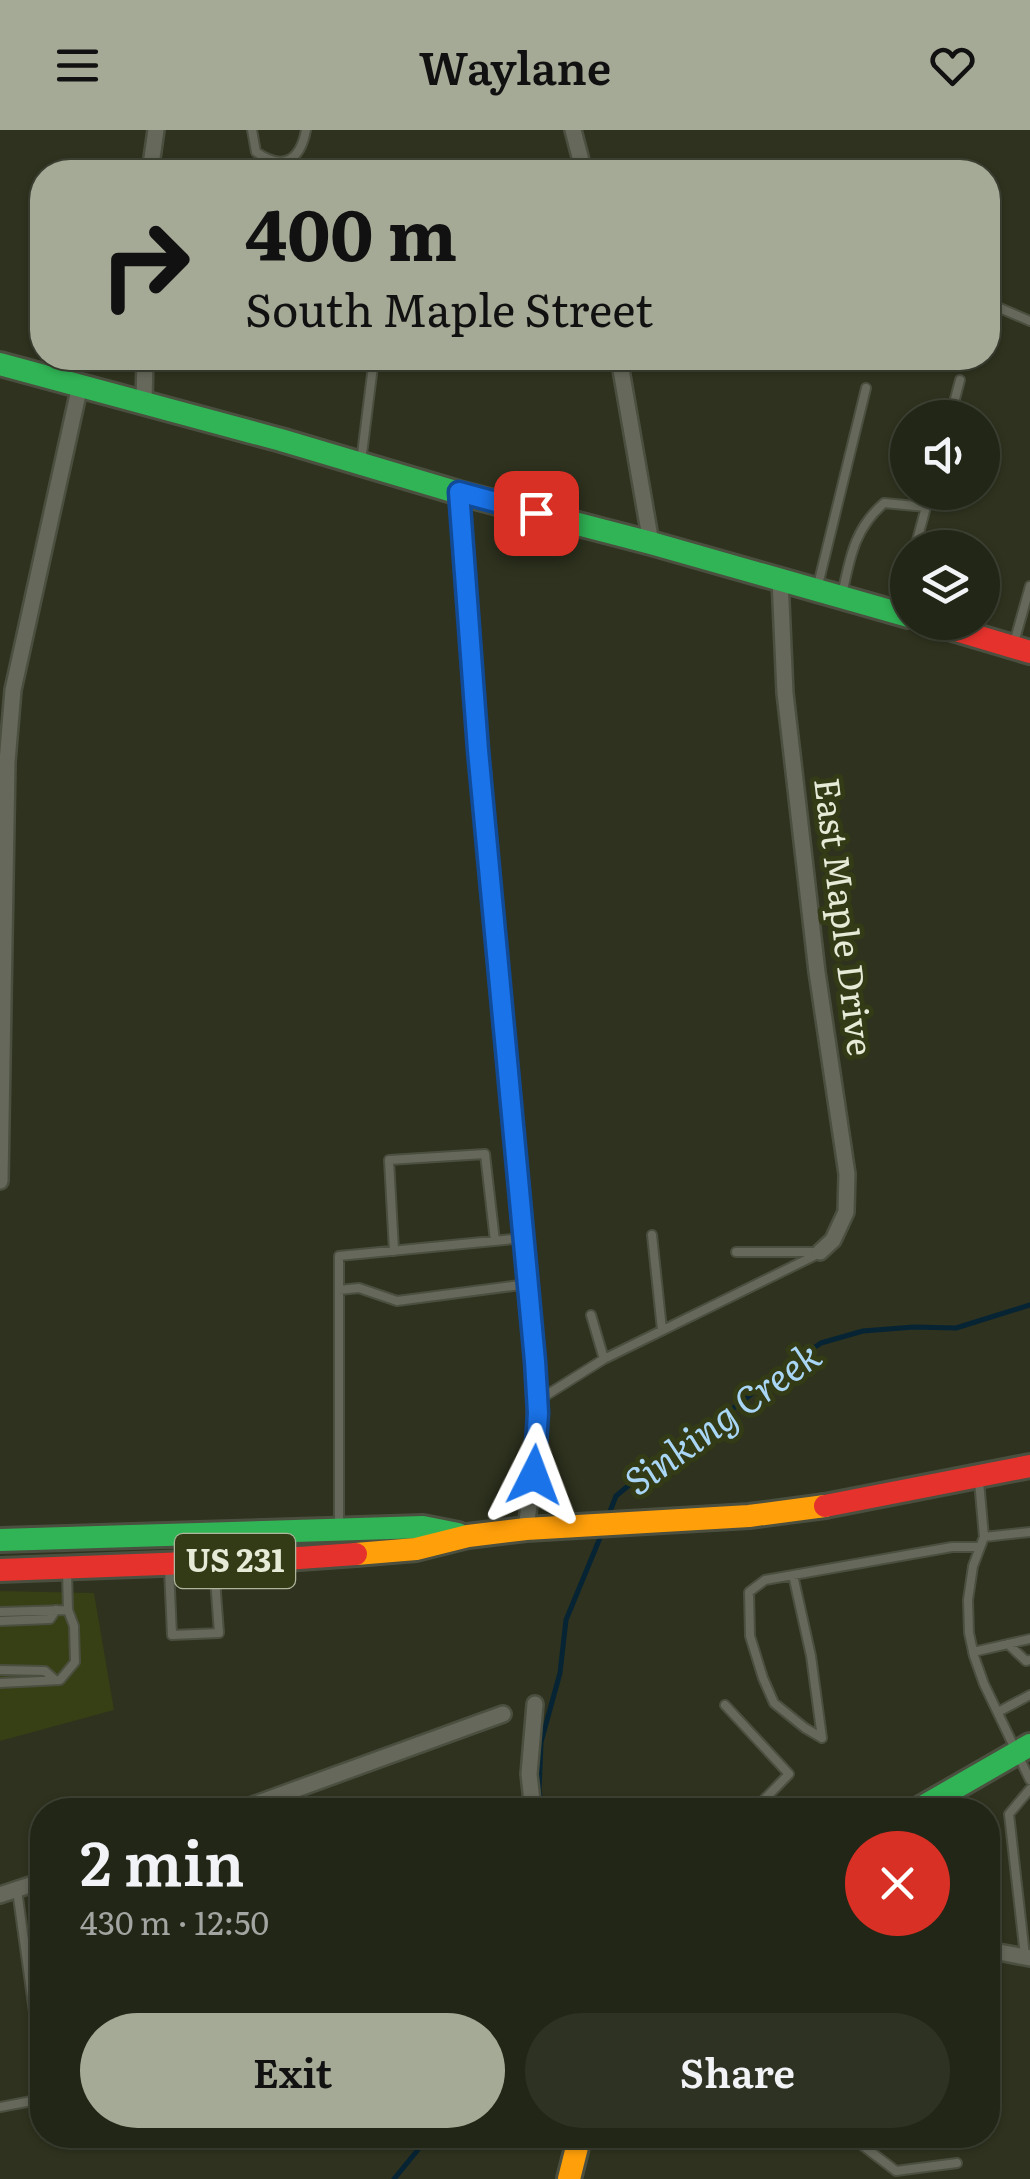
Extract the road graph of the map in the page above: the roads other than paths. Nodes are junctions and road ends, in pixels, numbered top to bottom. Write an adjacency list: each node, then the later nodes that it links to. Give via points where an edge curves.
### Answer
1 (156, 130): 5 (street)
2 (252, 130): 6 (lane, via 256,152)
3 (306, 130): 7 (lane, via 300,152)
4 (573, 130): 8 (street)
5 (152, 160)
6 (268, 160)
7 (290, 160)
8 (581, 160)
9 (1000, 308): 10 (lane)
10 (1030, 321)
11 (0, 364): 16 (main road)
12 (145, 370): 19 (street)
13 (373, 370): 20 (lane)
14 (621, 370): 23 (street)
15 (960, 380): 18 (lane)
16 (80, 385): 19 (main road); 31 (street, via 13,690)
17 (866, 388): 26 (lane)
18 (955, 400)
19 (144, 402): 20 (main road)
20 (361, 463): 21 (main road)
21 (459, 492): 23 (main road); 33 (street)
22 (890, 503): 27 (lane, via 872,513 854,543)
23 (651, 543): 24 (main road)
24 (780, 580): 26 (main road); 37 (street, East Maple Drive, via 785,693 848,1174 846,1212)
25 (1030, 586): 30 (lane)
26 (817, 590): 27 (main road)
27 (842, 596): 28 (main road)
28 (890, 611)
29 (989, 640): 30 (main road)
30 (1022, 650)
31 (0, 1181)
32 (652, 1235): 41 (lane)
33 (524, 1238): 34 (lane); 38 (street)
34 (494, 1241): 35 (lane); 35 (lane, via 486,1154 389,1160)
35 (394, 1251): 39 (lane, via 339,1256)
36 (736, 1252): 37 (lane)
37 (820, 1252): 41 (lane)
38 (528, 1284): 39 (lane, via 397,1301 359,1288); 43 (street)
39 (339, 1290): 47 (lane)
40 (591, 1315): 42 (lane)
41 (662, 1330): 42 (lane)
42 (604, 1359): 43 (lane)
43 (537, 1401): 46 (street)
44 (1030, 1466): 45 (main road, US 231)
45 (978, 1477): 46 (main road, US 231, via 834,1505); 51 (lane)
46 (526, 1529): 49 (main road, US 231)
47 (339, 1530): 49 (main road, US 231, via 423,1528); 50 (main road, US 231)
48 (1030, 1532): 51 (lane)
49 (468, 1536): 52 (main road, US 231, via 416,1549)
50 (0, 1540)
51 (982, 1542): 56 (lane); 63 (lane, via 968,1600)
52 (214, 1562): 53 (main road, US 231); 53 (lane, via 219,1633 172,1634)
53 (169, 1564): 54 (main road, US 231)
54 (67, 1568): 55 (main road, US 231); 58 (lane)
55 (0, 1570)
56 (793, 1574): 56 (lane, via 748,1592 750,1636 774,1703 822,1738)
57 (56, 1610): 58 (lane); 59 (lane); 60 (lane, via 50,1619)
58 (68, 1610): 66 (lane, via 74,1662)
59 (0, 1612)
60 (0, 1621)
61 (1030, 1638): 62 (lane)
62 (1008, 1644): 63 (lane); 64 (lane)
63 (973, 1652): 71 (lane)
64 (1030, 1660)
65 (0, 1670): 66 (lane, via 45,1671)
66 (55, 1680): 67 (lane)
67 (0, 1683)
68 (1030, 1695): 71 (lane)
69 (535, 1704): 77 (street)
70 (725, 1706): 78 (lane, via 789,1774)
71 (998, 1712): 73 (lane)
72 (503, 1714): 76 (street)
73 (1024, 1748): 74 (lane); 79 (main road)
74 (1030, 1780)
75 (1030, 1790): 83 (lane, via 1009,1814)
76 (273, 1798)
77 (532, 1798)
78 (766, 1798)
79 (937, 1798)
80 (30, 1885): 81 (street)
81 (17, 1890): 82 (street); 86 (lane)
82 (0, 1895)
83 (1026, 1933): 85 (lane)
84 (1000, 1952): 85 (street)
85 (1028, 1957)
86 (30, 1983)
87 (30, 2101): 88 (lane)
88 (0, 2106)
89 (577, 2148): 92 (main road)
90 (865, 2148): 91 (lane, via 896,2171)
91 (957, 2163)
92 (569, 2179)

